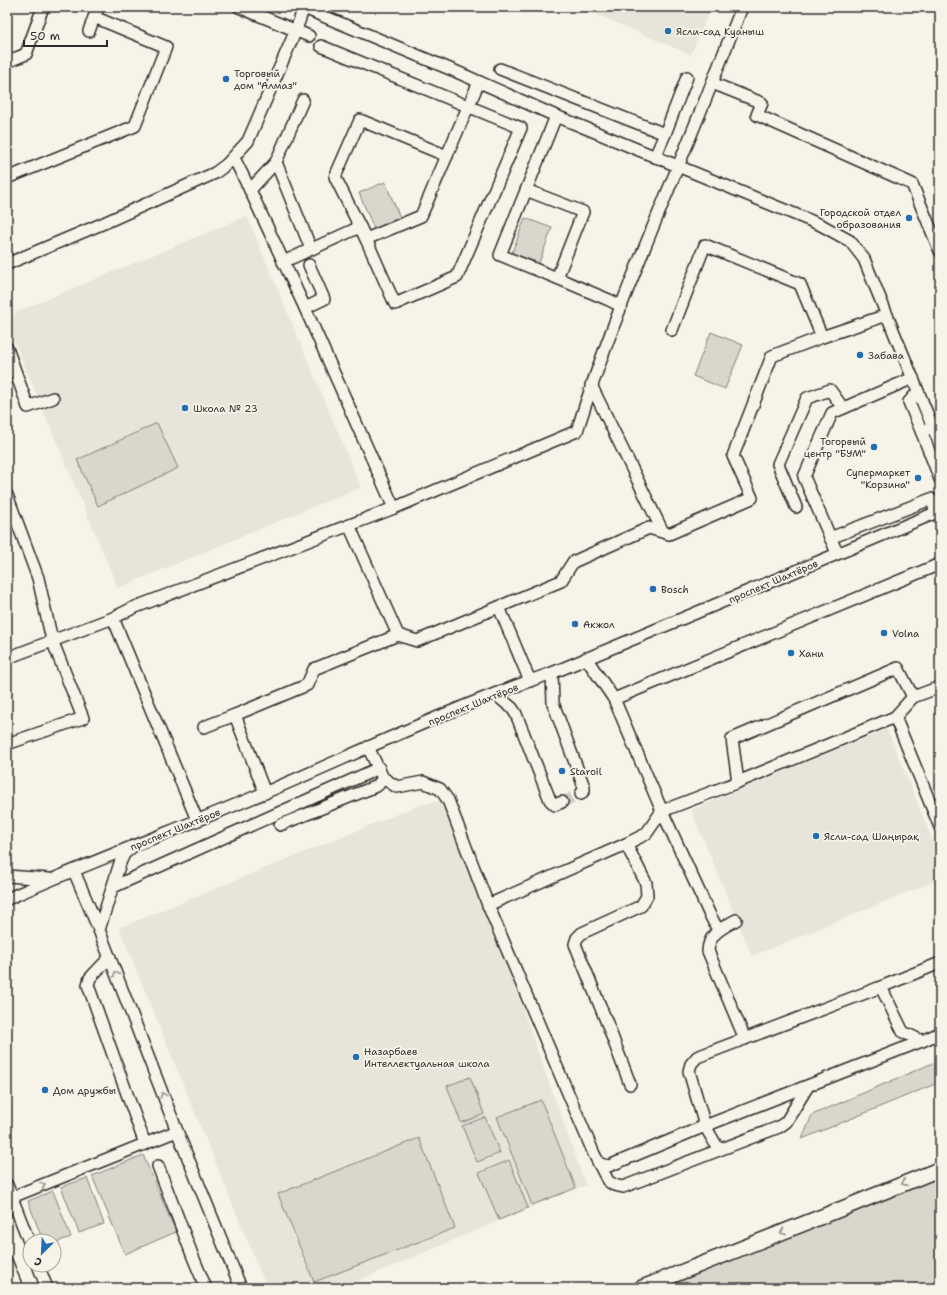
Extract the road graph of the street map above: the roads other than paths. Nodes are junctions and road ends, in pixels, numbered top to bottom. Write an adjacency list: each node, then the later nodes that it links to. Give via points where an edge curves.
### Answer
1 (43, 7): 10 (street, via 26,54)
2 (239, 7): 6 (street)
3 (742, 7): 14 (street)
4 (304, 8): 6 (street); 13 (street)
5 (96, 12): 7 (street); 24 (street, via 166,47 135,126)
6 (296, 30): 8 (street); 21 (street, via 248,141)
7 (89, 31)
8 (309, 36)
9 (321, 46): 16 (street)
10 (7, 62)
11 (500, 69): 18 (street)
12 (687, 77): 18 (street)
13 (478, 82): 16 (street); 17 (street)
14 (712, 83): 23 (street); 30 (street, via 762,103 757,115 912,184)
15 (303, 100): 22 (street)
16 (468, 106): 19 (street); 28 (street, via 520,128 457,277 395,304)
17 (556, 116): 20 (street); 26 (street)
18 (665, 134): 20 (street)
19 (447, 156): 27 (street, via 360,120 336,177); 28 (street, via 421,216)
20 (655, 157): 23 (street)
21 (234, 158): 25 (street); 32 (street, via 216,173 104,224)
22 (276, 162): 25 (street); 29 (street)
23 (678, 166): 35 (street); 37 (street, via 821,225 850,241 864,259)
24 (7, 178)
25 (250, 190): 31 (street)
26 (526, 190): 34 (street, via 500,255); 34 (street, via 583,212)
27 (360, 227): 28 (street); 29 (street)
28 (366, 239)
29 (311, 249): 31 (street)
30 (940, 251)
31 (283, 262): 36 (street)
32 (7, 264)
33 (309, 265): 36 (street, via 324,299)
34 (556, 278): 35 (street)
35 (621, 306): 42 (street)
36 (305, 308): 52 (street)
37 (886, 315): 39 (street); 41 (street)
38 (672, 330): 39 (street, via 705,246 800,284)
39 (822, 337): 55 (street, via 772,356 732,456 752,498 669,534)
40 (7, 348): 44 (street, via 28,407)
41 (913, 378): 43 (street); 45 (street)
42 (591, 385): 52 (street, via 577,431); 55 (street)
43 (918, 392): 46 (street); 47 (street, via 909,402)
44 (53, 398)
45 (844, 408): 51 (street, via 830,390 807,398 778,464); 56 (street, via 832,413 804,477)
46 (932, 426): 47 (street); 48 (street)
47 (922, 433): 49 (street)
48 (940, 445)
49 (940, 479)
50 (7, 495): 62 (street, via 38,578)
51 (796, 507)
52 (394, 508): 54 (street)
53 (938, 511): 56 (street, via 931,499); 57 (street, проспект Шахтёров)
54 (349, 525): 60 (street); 61 (street)
55 (663, 532): 59 (street, via 649,528 573,562 561,581)
56 (830, 538): 57 (street)
57 (837, 553): 64 (street, проспект Шахтёров)
58 (940, 564): 70 (street)
59 (499, 607): 61 (street, via 417,641); 66 (street)
60 (113, 618): 62 (street); 82 (street)
61 (398, 635): 71 (street, via 314,669 308,685)
62 (52, 640): 63 (street); 74 (street, via 83,718)
63 (7, 658)
64 (586, 658): 65 (street, проспект Шахтёров); 70 (street)
65 (552, 673): 66 (street, проспект Шахтёров); 79 (street, via 553,703 584,787)
66 (530, 681): 68 (street, проспект Шахтёров)
67 (940, 688): 69 (street)
68 (495, 694): 75 (street, проспект Шахтёров); 80 (street, via 516,714 550,800 555,805)
69 (913, 697): 72 (street); 77 (street, via 898,668 732,739)
70 (614, 699): 81 (street)
71 (235, 715): 73 (street); 78 (street)
72 (895, 717): 77 (street); 84 (street)
73 (204, 728)
74 (7, 744)
75 (368, 747): 76 (street); 78 (street, проспект Шахтёров)
76 (381, 773): 83 (street, via 378,785); 90 (street); 92 (street, via 397,788 423,782 440,789 448,800)
77 (738, 782): 81 (street)
78 (265, 793): 82 (street, проспект Шахтёров)
79 (581, 794)
80 (562, 802)
81 (662, 811): 85 (street, via 646,834); 95 (street)
82 (197, 820): 86 (street, проспект Шахтёров)
83 (280, 825)
84 (940, 827)
85 (626, 844): 92 (street); 102 (street, via 646,883 647,896 641,906 582,934 575,944)
86 (135, 845): 87 (street, проспект Шахтёров); 90 (street, via 124,854)
87 (74, 870): 89 (street, проспект Шахтёров); 94 (street)
88 (7, 876): 89 (street)
89 (52, 879): 91 (street, проспект Шахтёров)
90 (112, 887): 94 (street)
91 (7, 899)
92 (488, 905): 108 (street)
93 (736, 920): 95 (street)
94 (99, 930): 96 (street)
95 (718, 930): 100 (street, via 708,942 708,951)
96 (110, 957): 105 (street, one-way to 96); 106 (street, via 90,978 88,985)
97 (940, 963): 98 (street)
98 (881, 987): 100 (street); 101 (street, via 903,1032)
99 (940, 1034): 101 (street)
100 (744, 1039): 104 (street, via 697,1057 691,1064 689,1070)
101 (922, 1040): 103 (street)
102 (630, 1084)
103 (808, 1086): 104 (street); 107 (street, via 786,1122)
104 (705, 1126): 107 (street); 108 (street, via 609,1166)
105 (177, 1131): 106 (street); 119 (street)
106 (145, 1144): 112 (street, one-way to 106)
107 (719, 1150): 108 (street, via 623,1187 614,1186 608,1181)
108 (599, 1164)
109 (158, 1166): 118 (street)
110 (940, 1168): 120 (main road, one-way to 120)
111 (7, 1185): 112 (street)
112 (9, 1198): 113 (street)
113 (25, 1233)
114 (7, 1263): 116 (street)
115 (41, 1273): 117 (street)
116 (17, 1288)
117 (47, 1288)
118 (206, 1288)
119 (241, 1288)
120 (641, 1288)

